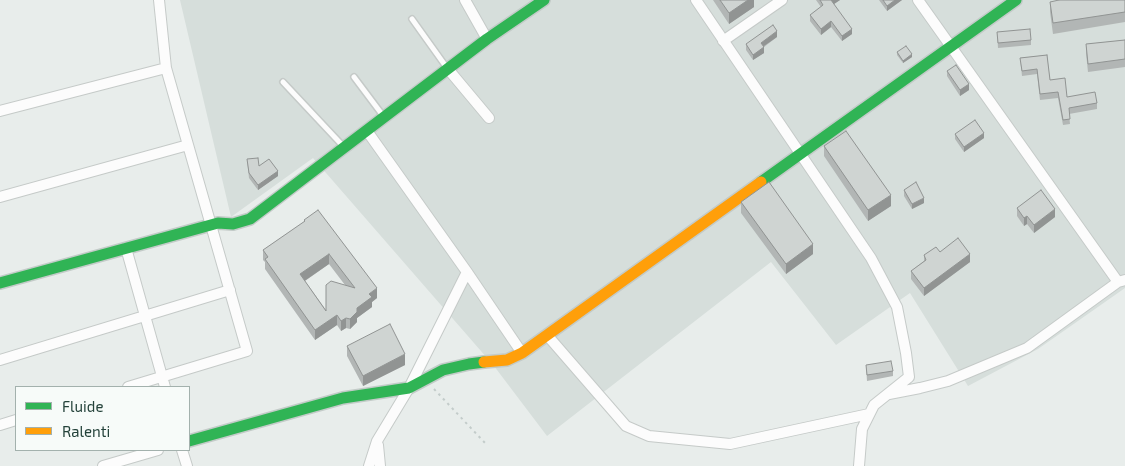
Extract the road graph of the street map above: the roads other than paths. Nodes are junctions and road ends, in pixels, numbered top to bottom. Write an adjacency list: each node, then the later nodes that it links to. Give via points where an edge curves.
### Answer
1 (159, 0): 12 (street)
2 (465, 0): 9 (street)
3 (544, 0): 9 (street)
4 (696, 0): 10 (street)
5 (782, 0): 10 (street)
6 (918, 0): 11 (street)
7 (1016, 0): 11 (street)
8 (412, 19): 13 (lane)
9 (486, 39): 13 (street)
10 (723, 41): 22 (street)
11 (951, 47): 22 (street); 27 (street)
12 (166, 68): 16 (street); 20 (street)
13 (448, 69): 17 (street); 18 (street)
14 (354, 77): 17 (lane)
15 (283, 82): 21 (lane)
16 (0, 112)
17 (384, 118): 19 (street)
18 (489, 118)
19 (366, 131): 21 (street); 26 (street)
20 (188, 144): 23 (street); 24 (street)
21 (345, 148): 24 (street, via 250,219)
22 (800, 154): 31 (street); 37 (street, via 871,258 898,308 908,377)
23 (0, 196)
24 (211, 225): 25 (street); 29 (street)
25 (126, 248): 28 (street); 30 (street)
26 (467, 272): 32 (street); 36 (street)
27 (1122, 281): 37 (street, via 1027,348 948,381)
28 (0, 283)
29 (230, 290): 30 (street); 34 (street, via 247,351)
30 (145, 316): 33 (street); 34 (street)
31 (547, 335): 32 (street); 38 (street, via 626,426 649,436 730,444)
32 (522, 353): 36 (street, via 506,360 443,370)
33 (0, 360)
34 (163, 382): 35 (street)
35 (135, 386)
36 (409, 388): 41 (street, via 343,398); 42 (street)
37 (887, 394): 38 (street)
38 (869, 414): 49 (street, via 862,429)
39 (15, 420): 40 (street)
40 (0, 425)
41 (190, 441)
42 (378, 441): 47 (street); 48 (street)
43 (155, 451): 45 (street)
44 (182, 451): 46 (street)
45 (103, 466)
46 (187, 466)
47 (369, 466)
48 (380, 466)
49 (859, 466)

